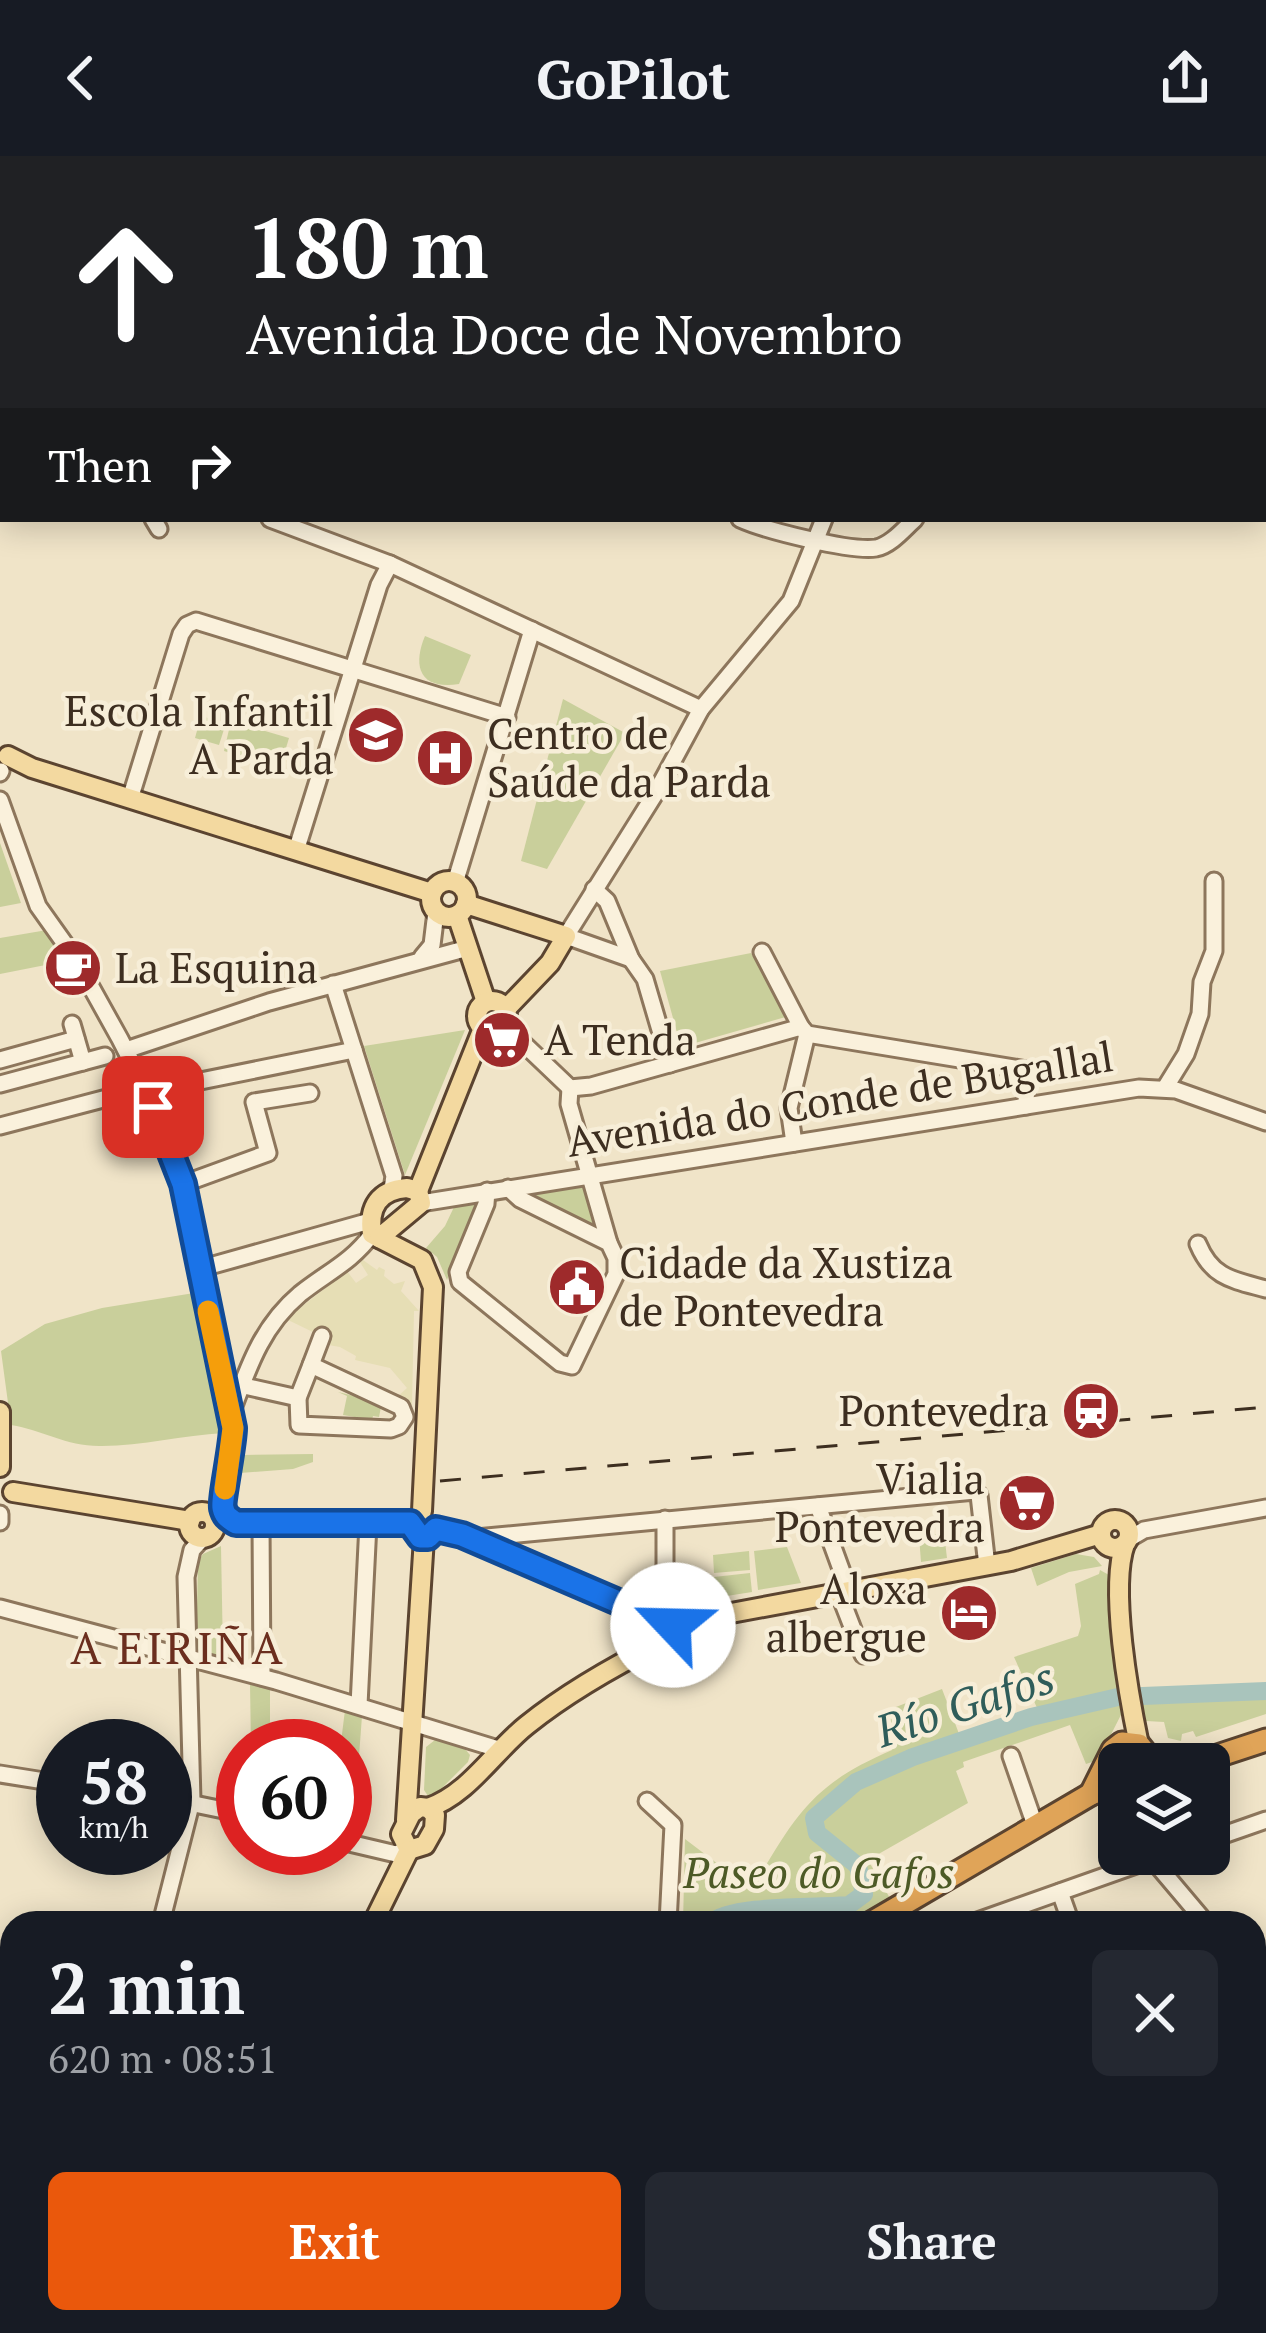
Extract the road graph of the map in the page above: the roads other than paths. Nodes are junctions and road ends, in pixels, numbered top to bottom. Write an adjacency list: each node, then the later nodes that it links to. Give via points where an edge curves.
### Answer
1 (280, 522): 6 (street)
2 (306, 522): 6 (street)
3 (751, 522): 7 (street)
4 (823, 522): 7 (street)
5 (911, 522): 7 (street, via 879,548)
6 (295, 526): 8 (street)
7 (816, 539): 11 (street, via 791,601)
8 (390, 564): 9 (street); 10 (street)
9 (532, 630): 11 (street); 12 (street)
10 (354, 669): 12 (street); 14 (street, via 191,622); 16 (street)
11 (701, 709): 19 (street)
12 (507, 717): 18 (street)
13 (2, 760): 14 (main road)
14 (130, 799): 16 (main road)
15 (0, 800): 31 (street, via 38,906)
16 (296, 851): 20 (main road)
17 (1214, 881): 39 (street, via 1214,951 1200,1014)
18 (455, 883): 20 (main road, via 466,894)
19 (595, 889): 21 (street); 25 (street)
20 (448, 906): 21 (main road); 22 (main road); 24 (street)
21 (566, 936): 25 (street); 28 (main road)
22 (467, 947): 24 (street); 27 (main road)
23 (762, 952): 30 (street)
24 (422, 957): 26 (street)
25 (631, 959): 36 (street, via 648,986)
26 (333, 984): 31 (street); 32 (street)
27 (486, 1002): 28 (main road, via 499,1003); 29 (main road, via 477,1012)
28 (505, 1017): 29 (main road, via 491,1031); 38 (street)
29 (483, 1028): 51 (main road)
30 (804, 1030): 36 (street); 42 (street, via 1027,1070); 45 (street, via 789,1108)
31 (126, 1050): 40 (street)
32 (354, 1050): 40 (street); 49 (street)
33 (105, 1056): 35 (street)
34 (0, 1060): 35 (street, via 74,1032)
35 (83, 1062): 37 (street)
36 (670, 1064): 38 (street)
37 (0, 1084)
38 (570, 1088): 46 (street)
39 (1165, 1088): 42 (street, Avenida do Conde de Bugallal); 43 (street, Avenida do Conde de Bugallal)
40 (146, 1090): 44 (street); 47 (street)
41 (310, 1093): 47 (street, via 254,1102 268,1153)
42 (1027, 1106): 45 (street, Avenida do Conde de Bugallal)
43 (1266, 1122)
44 (0, 1126)
45 (794, 1143): 46 (street, Avenida do Conde de Bugallal)
46 (589, 1176): 48 (street, Avenida do Conde de Bugallal); 54 (street)
47 (183, 1184): 56 (street)
48 (508, 1188): 50 (street, Avenida do Conde de Bugallal); 54 (street)
49 (392, 1189): 51 (main road); 53 (main road, via 378,1199)
50 (487, 1191): 51 (street, Avenida do Conde de Bugallal); 54 (street, via 460,1282 568,1366 614,1281)
51 (419, 1197): 53 (main road)
52 (347, 1229): 53 (street); 53 (street); 56 (street)
53 (371, 1235): 61 (street, via 268,1326); 73 (main road, via 422,1260 433,1287)
54 (609, 1243)
55 (1198, 1244): 57 (street, via 1208,1267)
56 (199, 1269): 60 (street)
57 (1266, 1288)
58 (322, 1336): 59 (street)
59 (311, 1365): 62 (street); 62 (street, via 388,1398 405,1417 391,1429 299,1425)
60 (223, 1379): 61 (street); 64 (street)
61 (241, 1388): 62 (street); 64 (street)
62 (298, 1398)
63 (0, 1412): 65 (main road)
64 (230, 1414): 70 (street, via 233,1451)
65 (0, 1471): 66 (main road, via 10,1480)
66 (6, 1497): 70 (main road, via 190,1522 203,1512)
67 (818, 1506): 69 (street); 76 (street, via 975,1491); 77 (street)
68 (1266, 1508): 74 (street)
69 (665, 1519): 75 (street); 80 (street)
70 (213, 1522): 71 (main road); 83 (street, via 188,1558)
71 (260, 1522): 72 (main road); 84 (street)
72 (368, 1524): 73 (main road); 85 (street)
73 (423, 1525): 75 (main road); 87 (main road)
74 (1120, 1538): 76 (main road); 89 (main road)
75 (473, 1539): 78 (main road)
76 (987, 1566): 77 (main road)
77 (844, 1592): 80 (main road); 81 (street)
78 (623, 1607): 80 (main road); 82 (main road, via 632,1630)
79 (0, 1608): 83 (street)
80 (658, 1625): 82 (main road)
81 (863, 1655)
82 (623, 1658): 90 (main road)
83 (187, 1660): 84 (street); 86 (street)
84 (262, 1677): 85 (street)
85 (359, 1705): 87 (street)
86 (189, 1719)
87 (415, 1722): 90 (street); 96 (main road)
88 (1266, 1740): 91 (highway)
89 (1127, 1743)
90 (498, 1749): 93 (main road)
91 (1230, 1752)
92 (1011, 1756): 104 (street)
93 (481, 1766): 101 (main road, via 445,1802); 105 (main road)
94 (0, 1774): 95 (street)
95 (36, 1780)
96 (411, 1784): 101 (main road); 102 (main road)
97 (1098, 1788): 104 (highway)
98 (192, 1801): 100 (street)
99 (647, 1802): 115 (street, via 673,1825)
100 (216, 1807)
101 (427, 1807): 102 (main road); 105 (main road)
102 (406, 1820): 108 (main road)
103 (1266, 1820): 106 (street)
104 (1036, 1828): 116 (highway)
105 (434, 1829): 108 (main road)
106 (1230, 1833)
107 (372, 1846): 108 (street)
108 (406, 1850): 114 (main road)
109 (173, 1875): 113 (street)
110 (1108, 1875): 112 (street)
111 (1172, 1875): 119 (street)
112 (1060, 1892): 117 (street); 118 (street)
113 (164, 1911)
114 (380, 1911)
115 (669, 1911)
116 (893, 1911)
117 (1006, 1911)
118 (1067, 1911)
119 (1197, 1911)

